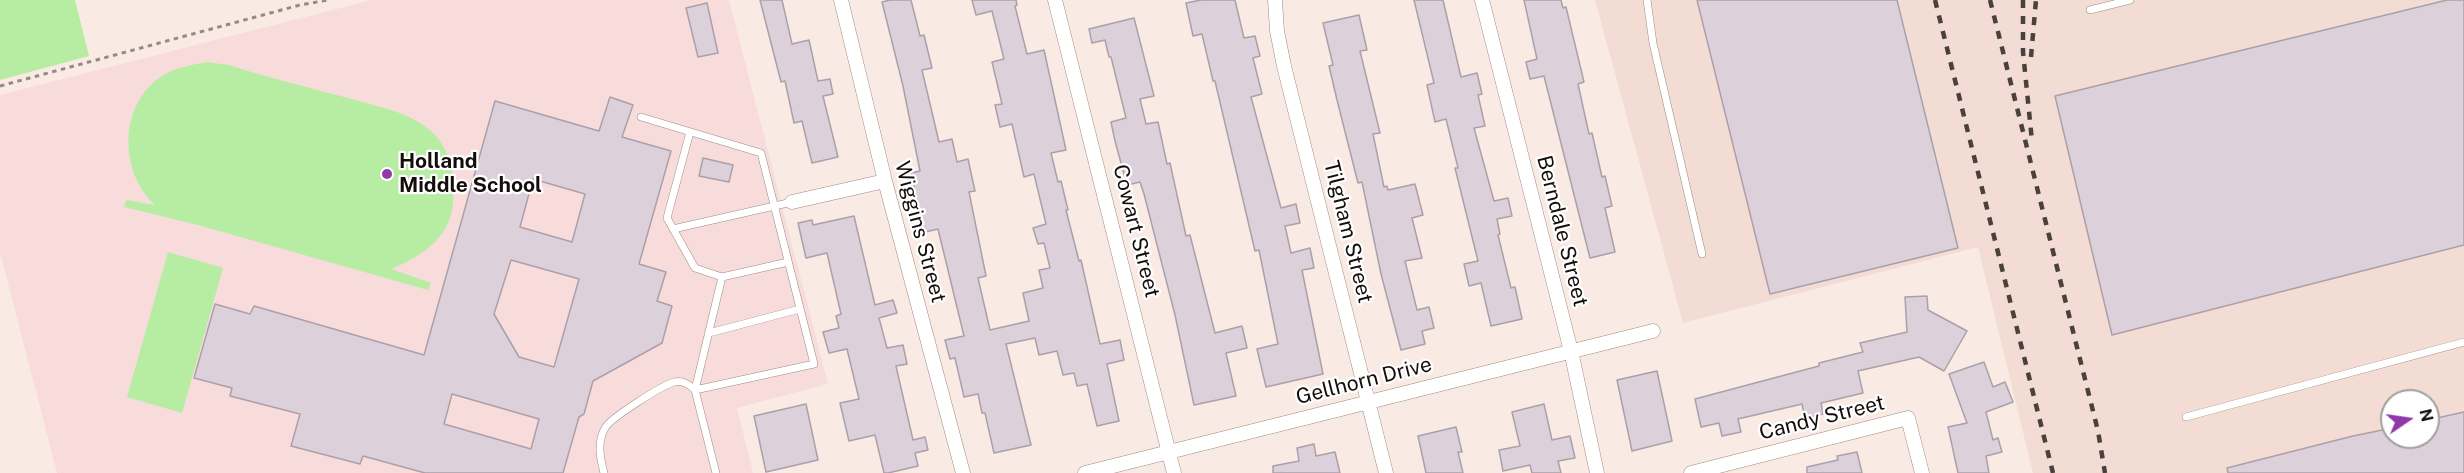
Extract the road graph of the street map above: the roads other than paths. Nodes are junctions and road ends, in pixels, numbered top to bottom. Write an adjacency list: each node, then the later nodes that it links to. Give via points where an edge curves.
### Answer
1 (841, 0): 10 (street, Wiggins Street)
2 (1055, 0): 25 (street, Cowart Street)
3 (1275, 0): 23 (street, Tilgham Street, via 1276,31 1284,66)
4 (1482, 0): 21 (street, Berndale Street)
5 (1647, 0): 14 (lane, via 1653,43)
6 (2130, 0): 7 (lane)
7 (2090, 10)
8 (640, 117): 9 (lane)
9 (690, 132): 12 (lane, via 761,153); 13 (lane, via 667,219)
10 (885, 181): 11 (street); 28 (street, Wiggins Street)
11 (792, 202): 12 (lane)
12 (774, 206): 13 (lane); 15 (lane)
13 (673, 229): 16 (lane, via 695,268)
14 (1702, 254)
15 (788, 262): 16 (lane); 17 (lane)
16 (722, 277): 19 (lane)
17 (800, 309): 19 (lane); 22 (lane, via 814,364)
18 (1653, 331): 21 (street, Gellhorn Drive)
19 (709, 333): 22 (lane)
20 (2464, 342): 24 (lane)
21 (1571, 351): 23 (street, Gellhorn Drive); 32 (street, Berndale Street)
22 (695, 390): 26 (lane, via 675,382 612,418 600,441); 27 (lane)
23 (1370, 401): 25 (street, Gellhorn Drive); 31 (street, Tilgham Street)
24 (2186, 417)
25 (1170, 450): 29 (street, Gellhorn Drive); 30 (street, Cowart Street)
26 (604, 473)
27 (716, 473)
28 (963, 473)
29 (1085, 473)
30 (1174, 473)
31 (1386, 473)
32 (1597, 473)
33 (1691, 473): 34 (street, Candy Street, via 1908,418)
34 (1922, 473)

